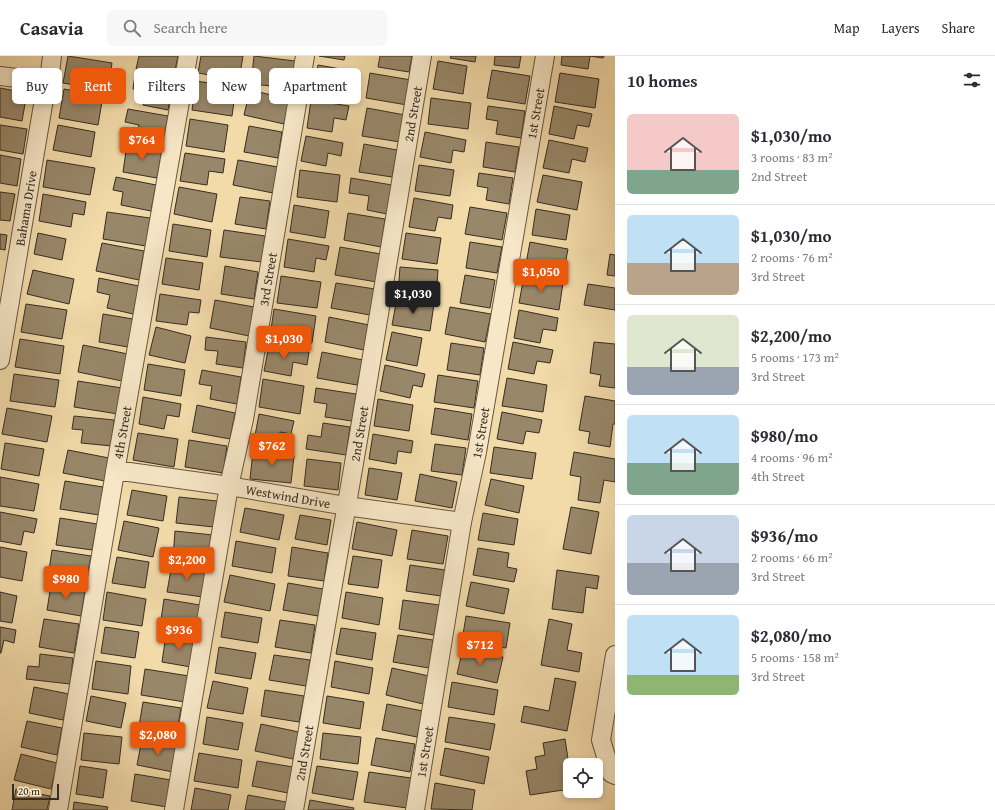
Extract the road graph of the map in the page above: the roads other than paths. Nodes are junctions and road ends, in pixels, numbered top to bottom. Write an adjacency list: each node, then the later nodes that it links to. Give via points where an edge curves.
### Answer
1 (52, 56): 6 (street, Bahama Drive)
2 (188, 56): 11 (street, 4th Street)
3 (305, 56): 12 (street, 3rd Street, via 244,419)
4 (422, 56): 13 (street, 2nd Street)
5 (545, 56): 14 (street, 1st Street, via 477,452)
6 (51, 68)
7 (0, 76): 8 (street)
8 (12, 77)
9 (43, 104): 10 (street, Bahama Drive)
10 (0, 360)
11 (115, 472): 12 (street, Westwind Drive); 17 (street, 4th Street)
12 (229, 486): 13 (street, Westwind Drive); 18 (street, 3rd Street)
13 (346, 506): 14 (street, Westwind Drive); 19 (street, 2nd Street)
14 (462, 522): 20 (street, 1st Street)
15 (615, 655): 16 (street, via 601,740)
16 (613, 774)
17 (58, 810)
18 (174, 810)
19 (294, 810)
20 (415, 810)

